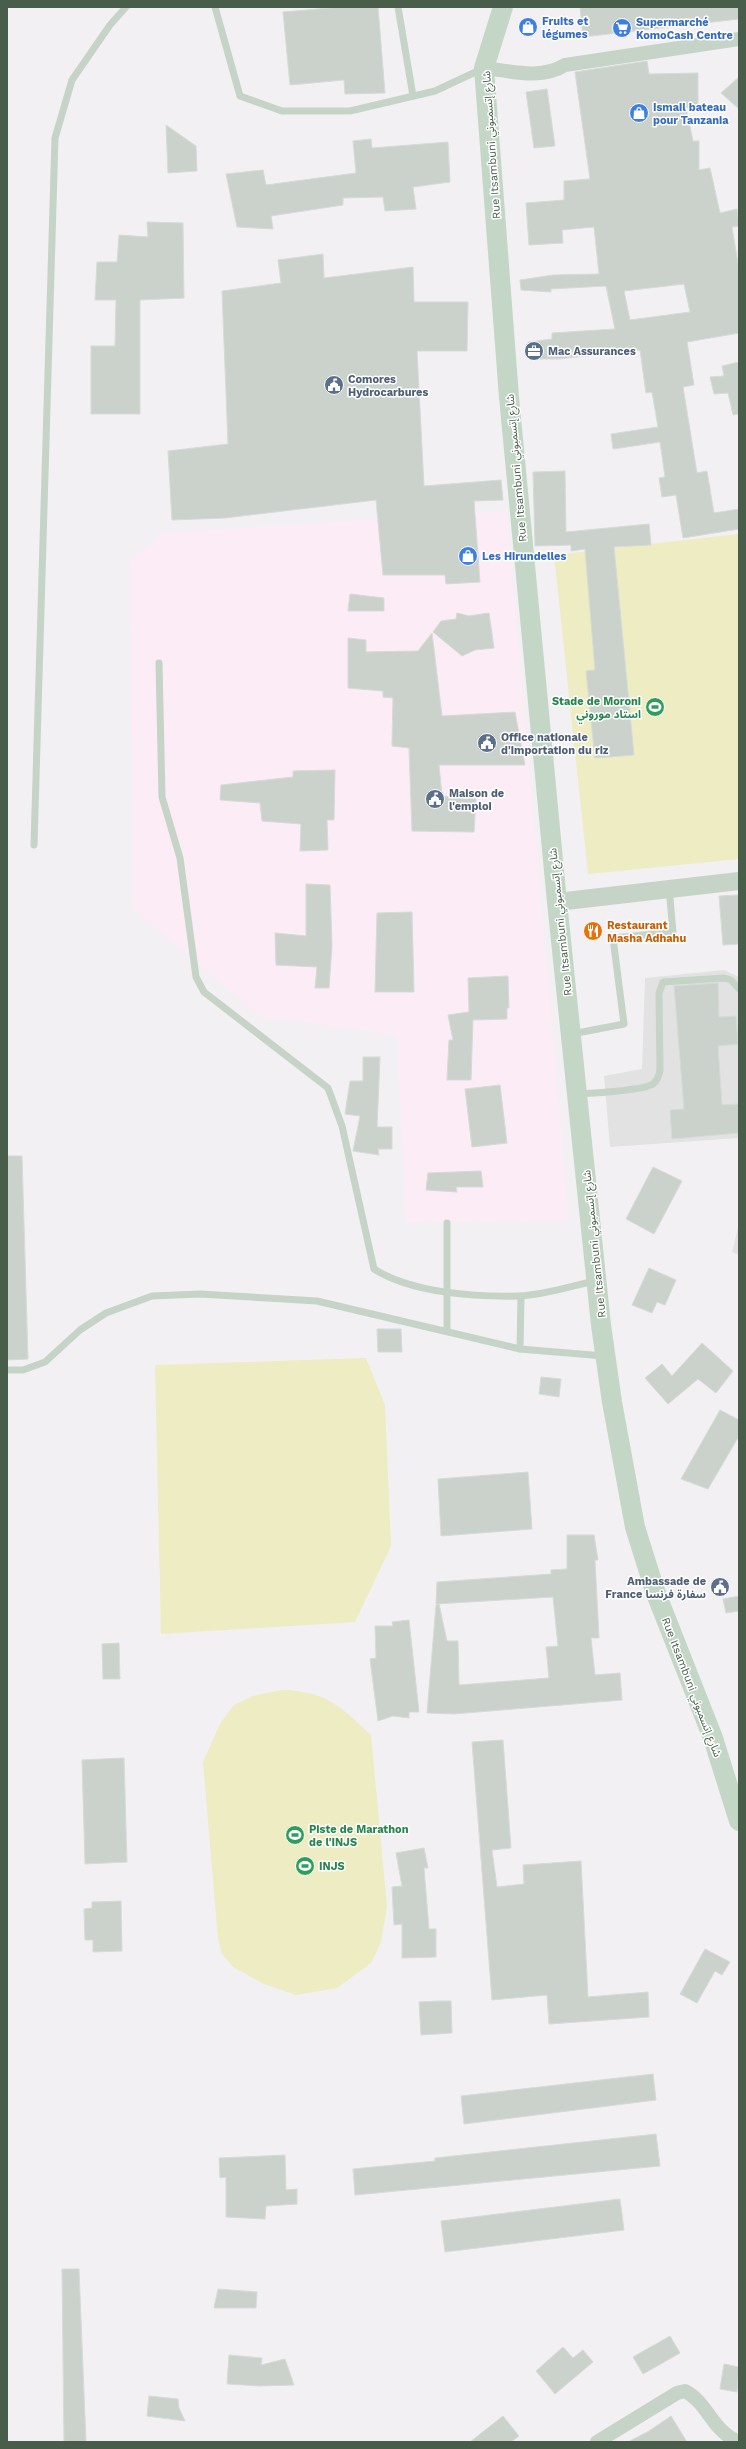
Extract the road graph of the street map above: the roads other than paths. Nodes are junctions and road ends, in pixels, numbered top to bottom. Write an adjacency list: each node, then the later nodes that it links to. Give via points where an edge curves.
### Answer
1 (126, 7): 9 (lane, via 110,25 72,80 55,138)
2 (215, 7): 7 (lane, via 240,96 282,111 350,111)
3 (398, 7): 7 (lane)
4 (503, 7): 6 (main road, Rue Itsambuni شارع إتسمبوني)
5 (739, 39): 6 (street, via 566,64 547,73 533,74)
6 (484, 68): 7 (lane, via 435,91); 12 (main road, Rue Itsambuni شارع إتسمبوني, via 509,397)
7 (413, 96)
8 (159, 663): 18 (lane, via 162,797 180,858 196,977 204,992 328,1088 342,1126 374,1269 390,1279)
9 (34, 845)
10 (739, 881): 11 (street)
11 (669, 888): 12 (street); 14 (lane, via 673,932 613,938 624,1024)
12 (557, 902): 14 (main road, Rue Itsambuni شارع إتسمبوني)
13 (739, 989): 15 (lane, via 731,980 724,978 663,982 659,993 660,1070 652,1084 638,1088)
14 (572, 1034): 15 (main road, Rue Itsambuni شارع إتسمبوني)
15 (579, 1094): 17 (main road, Rue Itsambuni شارع إتسمبوني)
16 (447, 1223): 18 (lane)
17 (597, 1280): 19 (lane); 22 (main road, Rue Itsambuni شارع إتسمبوني)
18 (446, 1292): 19 (lane); 20 (lane)
19 (521, 1296): 21 (lane)
20 (447, 1330): 21 (lane); 23 (lane, via 384,1319 317,1301 200,1294 152,1296 106,1312 80,1330 45,1362 23,1370)
21 (520, 1349): 22 (lane)
22 (606, 1357): 24 (main road, Rue Itsambuni شارع إتسمبوني, via 635,1526 655,1591 713,1738)
23 (7, 1370)
24 (739, 1821)
25 (597, 2442): 26 (street, via 677,2393 685,2391 693,2395 726,2436)
26 (739, 2442)

